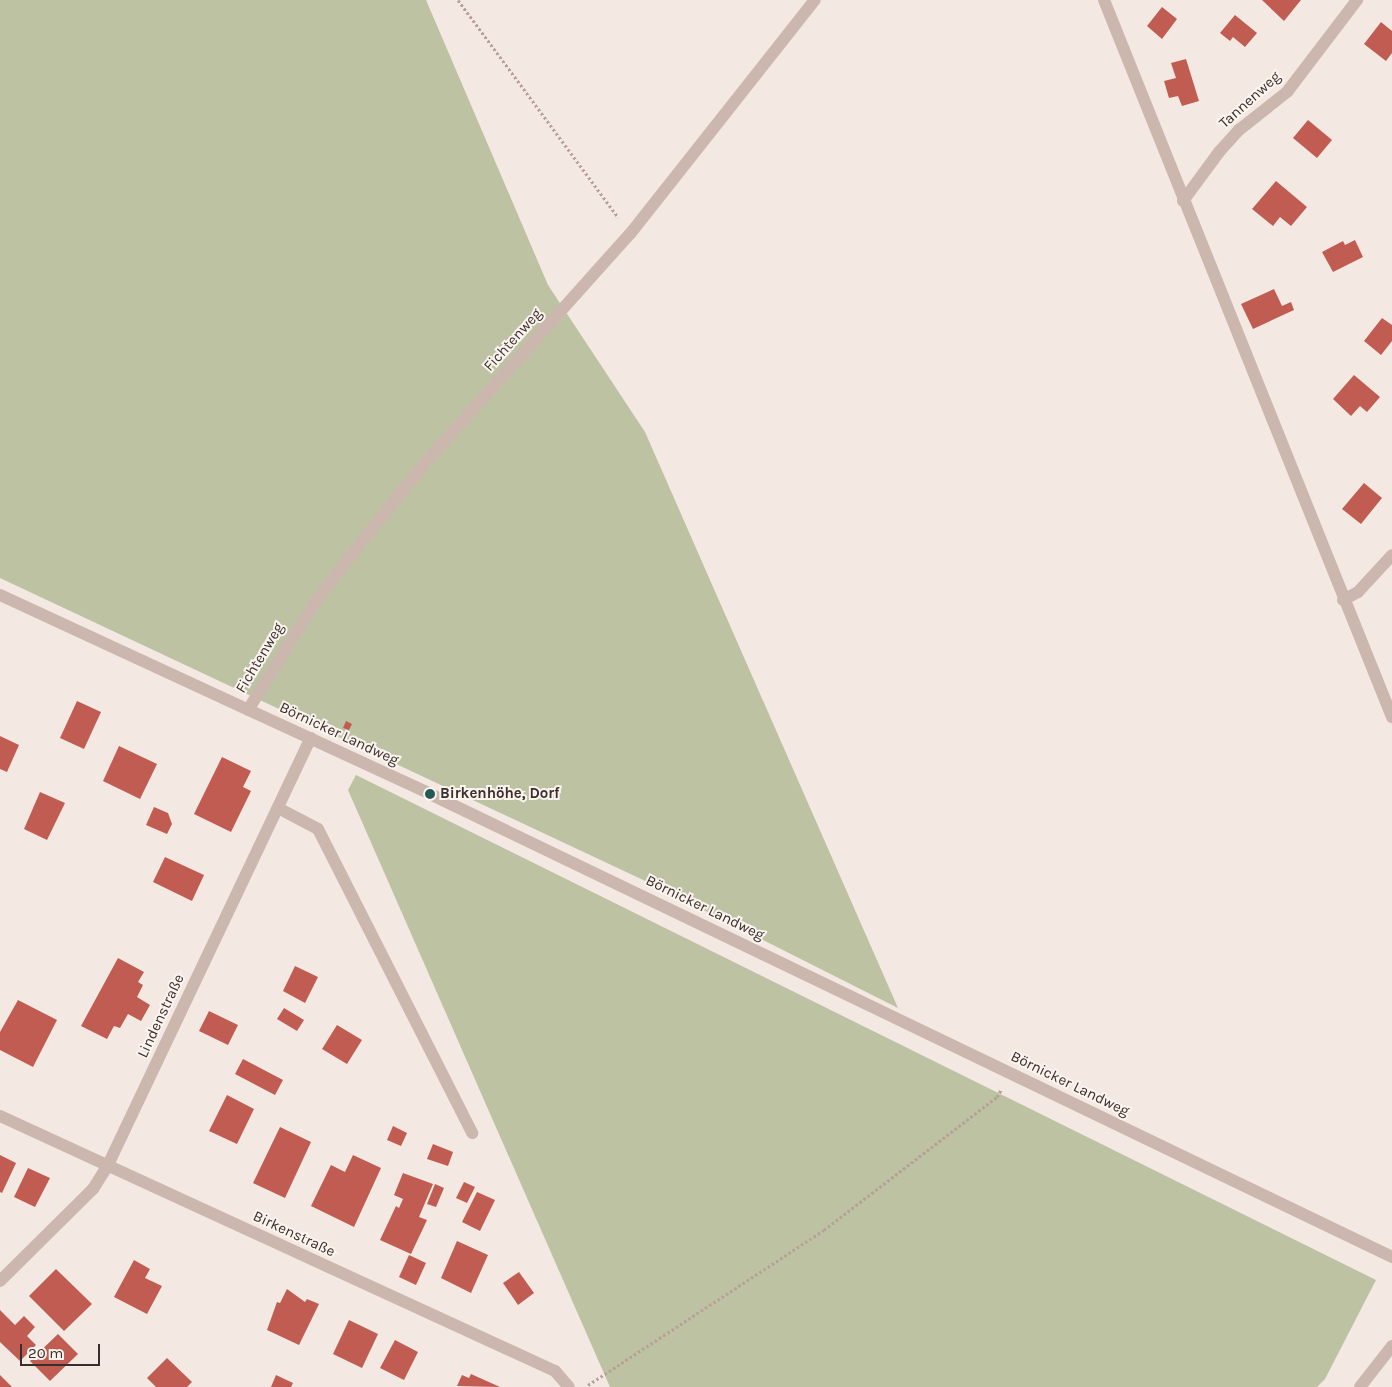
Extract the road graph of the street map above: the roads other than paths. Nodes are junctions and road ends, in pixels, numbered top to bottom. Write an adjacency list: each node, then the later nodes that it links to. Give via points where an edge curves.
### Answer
1 (815, 0): 8 (street, Fichtenweg, via 630,234 424,464 348,558 299,626)
2 (1104, 0): 4 (street)
3 (1357, 0): 4 (street, Tannenweg, via 1287,92 1239,130)
4 (1183, 201): 7 (street)
5 (1392, 556): 7 (street, via 1358,592)
6 (0, 596): 8 (street, Börnicker Landweg)
7 (1343, 600): 9 (street)
8 (248, 710): 10 (street, Börnicker Landweg)
9 (1392, 717)
10 (311, 738): 11 (street, Lindenstraße); 15 (street, Börnicker Landweg)
11 (278, 808): 13 (street, via 318,828); 14 (street, Lindenstraße)
12 (0, 1116): 14 (street, Birkenstraße)
13 (472, 1133)
14 (107, 1167): 16 (street, Lindenstraße, via 93,1189); 18 (street, Birkenstraße, via 555,1371)
15 (1392, 1257)
16 (0, 1281)
17 (1392, 1346): 19 (street)
18 (569, 1387)
19 (1360, 1387)

